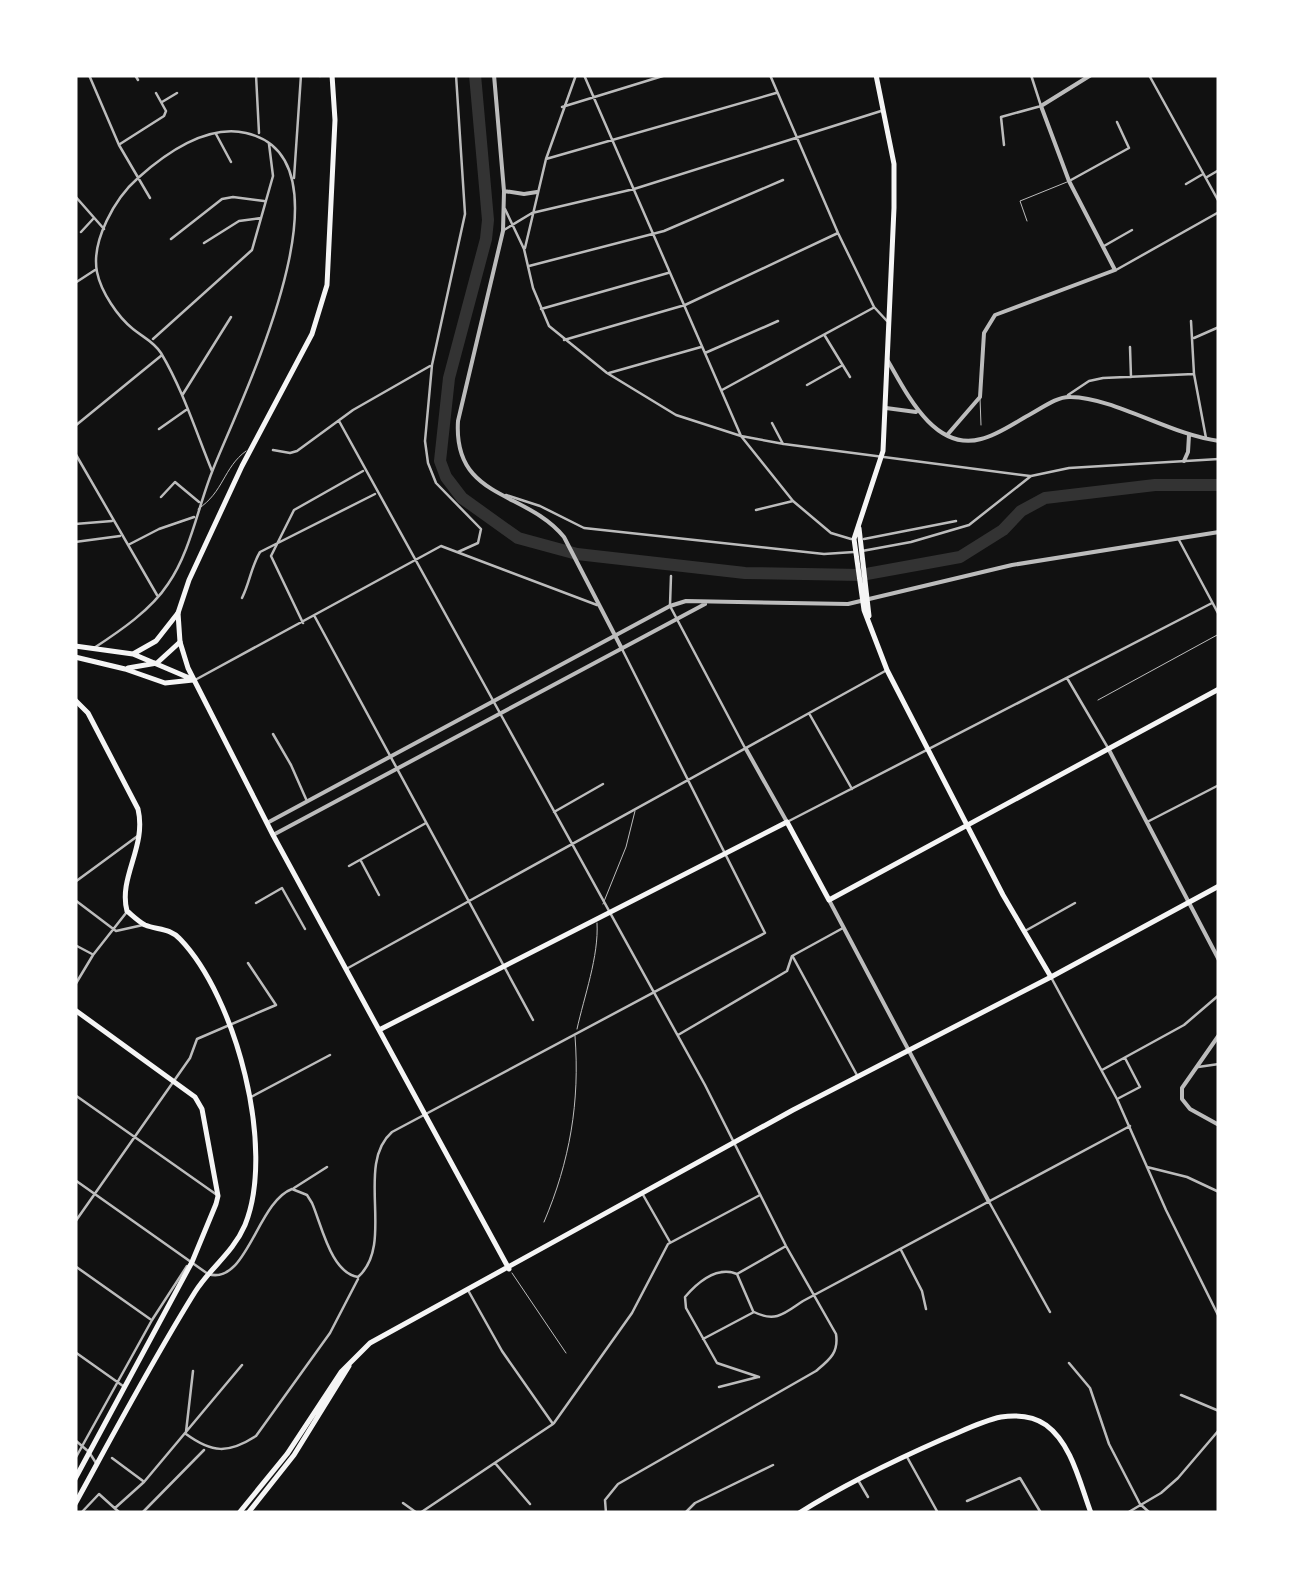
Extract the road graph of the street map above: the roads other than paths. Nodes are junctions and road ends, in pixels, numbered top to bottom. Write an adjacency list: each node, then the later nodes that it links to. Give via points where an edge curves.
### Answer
1 (88, 75): 29 (street)
2 (256, 75): 25 (street)
3 (301, 75): 36 (street)
4 (332, 75): 113 (main road, via 327,285 312,334)
5 (456, 75): 88 (street, via 465,214)
6 (494, 75): 41 (street)
7 (576, 75): 21 (street)
8 (584, 75): 18 (street)
9 (666, 75): 18 (street)
10 (770, 75): 17 (street)
11 (876, 75): 22 (main road)
12 (1030, 75): 20 (street)
13 (1091, 75): 20 (street)
14 (1149, 75): 34 (street)
15 (156, 93): 19 (street)
16 (177, 93): 19 (street)
17 (777, 93): 26 (street); 28 (street)
18 (594, 98): 21 (street); 28 (street)
19 (161, 102): 29 (street, via 164,116)
20 (1041, 106): 30 (street, via 1001,117); 38 (street)
21 (562, 107): 31 (street)
22 (885, 110): 26 (street); 77 (main road, via 894,164)
23 (1117, 122): 38 (street, via 1129,148)
24 (215, 133): 25 (street); 32 (street); 35 (street, via 177,148)
25 (259, 136): 27 (street)
26 (796, 139): 40 (street); 61 (street)
27 (268, 141): 36 (street); 46 (street, via 273,176)
28 (613, 141): 31 (street); 40 (street)
29 (119, 145): 35 (street)
30 (1004, 145)
31 (546, 159): 42 (street)
32 (231, 162)
33 (1219, 170): 34 (street)
34 (1204, 176): 39 (street); 47 (street)
35 (138, 178): 44 (street); 56 (street)
36 (294, 179): 120 (street, via 296,219 273,322)
37 (783, 180): 60 (street)
38 (1070, 181): 54 (lane, via 1020,201); 64 (street)
39 (1186, 184)
40 (634, 188): 51 (street); 60 (street)
41 (504, 192): 42 (street); 48 (street)
42 (537, 192): 51 (street)
43 (75, 196): 45 (street)
44 (150, 198)
45 (80, 202): 49 (street); 52 (street)
46 (265, 202): 53 (street); 62 (street, via 222,199)
47 (1219, 202)
48 (504, 207): 55 (street); 58 (street)
49 (75, 210)
50 (1219, 212): 68 (street)
51 (532, 213): 55 (street); 65 (street)
52 (94, 218): 56 (street); 59 (street)
53 (261, 218): 63 (street, via 239,221); 81 (street, via 252,250)
54 (1027, 221)
55 (514, 222): 58 (street); 65 (street)
56 (104, 230): 67 (street)
57 (1132, 230): 64 (street)
58 (503, 231): 122 (street, via 456,444 468,469)
59 (81, 232)
60 (653, 233): 66 (street); 69 (street)
61 (838, 233): 71 (street); 72 (street)
62 (171, 240)
63 (204, 243)
64 (1102, 246): 68 (street)
65 (524, 250): 66 (street)
66 (526, 266): 73 (street)
67 (96, 270): 70 (street); 81 (street, via 131,328)
68 (1116, 270): 98 (street, via 994,315 984,333)
69 (670, 273): 71 (street); 73 (street)
70 (75, 283)
71 (685, 305): 82 (street); 83 (street)
72 (874, 307): 77 (street); 79 (street)
73 (540, 309): 82 (street)
74 (231, 318): 96 (street)
75 (778, 321): 85 (street)
76 (1191, 321): 80 (street)
77 (890, 323): 87 (main road)
78 (1219, 327): 80 (street)
79 (824, 335): 89 (street); 95 (street)
80 (1193, 338): 91 (street)
81 (152, 340): 86 (street)
82 (563, 340): 90 (street)
83 (701, 347): 85 (street); 90 (street)
84 (1130, 347): 93 (street)
85 (704, 354): 95 (street)
86 (162, 355): 96 (street); 105 (street)
87 (888, 361): 99 (main road); 101 (street)
88 (432, 365): 102 (street); 139 (street, via 428,463 436,483 481,529 478,543)
89 (842, 365): 92 (street); 94 (street)
90 (607, 374): 109 (street, via 676,415)
91 (1194, 374): 93 (street); 110 (street)
92 (850, 377)
93 (1132, 379): 97 (street, via 1089,381)
94 (808, 384)
95 (720, 390): 109 (street)
96 (182, 395): 100 (street)
97 (1067, 396): 107 (street, via 980,440); 108 (street)
98 (980, 398): 104 (lane); 107 (street)
99 (886, 408): 101 (street); 116 (main road)
100 (187, 409): 106 (street); 120 (street)
101 (917, 412): 107 (street)
102 (338, 421): 114 (street, via 297,451); 119 (street)
103 (772, 423): 112 (street)
104 (981, 425)
105 (75, 426)
106 (159, 429)
107 (948, 434)
108 (1188, 435): 110 (street); 118 (street)
109 (741, 436): 112 (street); 125 (street)
110 (1206, 440): 111 (street)
111 (1219, 442)
112 (784, 444): 116 (street)
113 (252, 447): 126 (lane, via 233,463 214,499); 148 (main road)
114 (273, 450)
115 (75, 453): 129 (street)
116 (882, 454): 121 (street); 136 (main road)
117 (1219, 459): 118 (street)
118 (1184, 461): 121 (street)
119 (364, 470): 123 (street); 138 (street, via 294,510)
120 (212, 471): 126 (street)
121 (1031, 476): 122 (street, via 985,514 945,534 824,554 584,528)
122 (490, 490): 146 (street, via 557,528)
123 (376, 493): 138 (street); 140 (street)
124 (160, 497): 126 (street, via 175,482)
125 (793, 502): 127 (street); 136 (street, via 831,534)
126 (199, 506): 128 (street)
127 (756, 510)
128 (196, 516): 137 (street); 142 (street, via 176,572)
129 (113, 521): 131 (street); 133 (street)
130 (956, 521): 136 (street)
131 (75, 524)
132 (1219, 532): 134 (street)
133 (122, 536): 135 (street); 137 (street)
134 (1178, 538): 144 (street, via 1012,565 848,604); 145 (street)
135 (75, 542)
136 (857, 543): 163 (main road, via 869,619)
137 (127, 545): 142 (street)
138 (276, 545): 143 (street, via 258,554); 152 (street, via 272,556)
139 (458, 552): 140 (street, via 441,546); 146 (street)
140 (415, 561): 150 (street); 169 (street)
141 (671, 576): 147 (street)
142 (158, 597): 157 (street)
143 (242, 598)
144 (706, 604): 147 (street); 151 (street)
145 (1212, 604): 149 (street); 164 (street)
146 (599, 606): 154 (street)
147 (670, 606): 151 (street); 154 (street)
148 (178, 613): 155 (main road); 159 (main road, via 156,642)
149 (1219, 615)
150 (315, 617): 152 (street); 176 (street)
151 (677, 619): 158 (street); 173 (street)
152 (303, 624): 165 (street)
153 (1219, 634): 168 (lane)
154 (616, 637): 158 (street); 169 (street)
155 (180, 642): 161 (main road); 165 (main road)
156 (75, 646): 157 (main road)
157 (93, 648): 159 (main road)
158 (622, 650): 171 (street); 178 (street)
159 (133, 654): 161 (main road)
160 (75, 657): 162 (main road)
161 (157, 663): 162 (main road); 165 (main road)
162 (125, 668): 165 (main road, via 164,683)
163 (888, 670): 170 (street); 174 (main road)
164 (1067, 678): 174 (street); 175 (street)
165 (194, 680): 190 (main road)
166 (1219, 688): 175 (main road)
167 (75, 700): 192 (main road, via 134,800)
168 (1098, 700)
169 (494, 702): 171 (street); 176 (street)
170 (810, 713): 173 (street); 181 (street)
171 (500, 714): 177 (street); 186 (street)
172 (273, 734): 183 (street)
173 (746, 749): 178 (street); 188 (street)
174 (930, 749): 181 (street); 191 (main road)
175 (1108, 750): 189 (street); 191 (main road)
176 (391, 757): 177 (street); 182 (street)
177 (398, 770): 184 (street); 187 (street)
178 (688, 780): 185 (street); 195 (street)
179 (602, 784): 186 (street)
180 (1219, 785): 189 (street)
181 (852, 790): 188 (street)
182 (326, 791): 183 (street); 184 (street)
183 (306, 801): 190 (street)
184 (334, 804): 193 (street)
185 (634, 811): 194 (street); 207 (lane)
186 (553, 812): 194 (street)
187 (427, 822): 196 (street); 202 (street)
188 (786, 822): 195 (main road); 203 (main road)
189 (1147, 822): 204 (street)
190 (266, 823): 193 (main road)
191 (968, 826): 203 (main road); 215 (main road)
192 (140, 835): 198 (street); 208 (main road, via 125,892)
193 (273, 836): 222 (main road)
194 (571, 845): 202 (street); 207 (street)
195 (724, 852): 209 (main road); 225 (street, via 766,933)
196 (360, 860): 197 (street); 200 (street)
197 (348, 866)
198 (75, 882)
199 (1219, 886): 204 (main road)
200 (379, 895)
201 (75, 900): 214 (street)
202 (470, 900): 221 (street); 222 (street)
203 (829, 900): 212 (street)
204 (1188, 902): 219 (street); 223 (main road)
205 (256, 903): 213 (street, via 282,888)
206 (1075, 903): 215 (street)
207 (603, 904): 209 (street)
208 (127, 911): 211 (main road); 214 (street)
209 (608, 914): 210 (main road); 225 (street)
210 (597, 919): 221 (main road); 233 (lane, via 596,954)
211 (145, 924): 214 (street); 229 (main road, via 181,940)
212 (843, 928): 218 (street); 234 (street)
213 (305, 929)
214 (116, 930): 217 (street)
215 (1025, 931): 223 (main road)
216 (75, 945): 217 (street)
217 (93, 955): 224 (street)
218 (792, 956): 231 (street, via 787,971); 240 (street)
219 (1219, 960)
220 (248, 963): 229 (street, via 276,1005)
221 (506, 966): 228 (street); 230 (main road)
222 (346, 969): 230 (main road)
223 (1051, 978): 234 (main road); 239 (street)
224 (75, 985)
225 (651, 992): 231 (street); 233 (street)
226 (1219, 996): 236 (street, via 1184,1025)
227 (75, 1010): 241 (main road)
228 (533, 1020)
229 (230, 1026): 241 (street, via 197,1039); 243 (main road)
230 (381, 1030): 245 (main road)
231 (676, 1035): 249 (street)
232 (1219, 1035): 238 (street)
233 (575, 1037): 245 (street); 261 (lane, via 572,1135)
234 (907, 1050): 240 (main road); 259 (street)
235 (330, 1055): 243 (street)
236 (1124, 1057): 239 (street); 244 (street, via 1140,1087)
237 (1219, 1064): 238 (street)
238 (1196, 1068): 246 (street, via 1182,1099)
239 (1100, 1070): 244 (street)
240 (858, 1078): 249 (main road)
241 (174, 1080): 248 (street); 258 (main road, via 202,1109)
242 (75, 1095): 248 (street)
243 (249, 1098): 268 (main road, via 255,1188 250,1210 232,1248)
244 (1117, 1099): 247 (street)
245 (427, 1116): 267 (main road); 270 (street, via 392,1132 378,1150 373,1253)
246 (1219, 1125)
247 (1130, 1126): 250 (street); 259 (street)
248 (136, 1138): 256 (street); 258 (street)
249 (735, 1144): 255 (main road); 257 (street)
250 (1146, 1166): 254 (street); 276 (street)
251 (327, 1167): 253 (street)
252 (75, 1180): 256 (street)
253 (292, 1189): 268 (street, via 272,1204 236,1266 227,1275); 270 (street, via 307,1195 336,1262)
254 (1219, 1192)
255 (642, 1193): 262 (street); 267 (main road)
256 (94, 1194): 260 (street); 265 (street)
257 (760, 1194): 262 (street); 263 (street)
258 (218, 1196): 265 (main road)
259 (988, 1200): 264 (street); 275 (street)
260 (75, 1222)
261 (544, 1222)
262 (670, 1244): 292 (street, via 632,1312)
263 (786, 1246): 269 (street); 272 (street)
264 (900, 1248): 272 (street); 273 (street)
265 (192, 1262): 268 (street); 277 (street); 286 (main road)
266 (75, 1266): 277 (street)
267 (509, 1269): 271 (main road); 280 (lane)
268 (208, 1274): 290 (main road)
269 (736, 1274): 274 (street); 278 (street, via 712,1275 685,1297)
270 (358, 1278): 297 (street, via 330,1333 256,1436 229,1448)
271 (468, 1291): 281 (main road, via 370,1343); 292 (street)
272 (814, 1295): 274 (street, via 777,1319); 321 (street, via 836,1334 828,1361 618,1484)
273 (926, 1309)
274 (754, 1312): 278 (street)
275 (1050, 1312)
276 (1219, 1317)
277 (152, 1320): 285 (street)
278 (703, 1340): 287 (street, via 718,1363 760,1376)
279 (75, 1352): 285 (street)
280 (566, 1352)
281 (353, 1359): 318 (main road); 319 (main road, via 294,1455)
282 (1069, 1363): 313 (street, via 1090,1388)
283 (242, 1365): 294 (street)
284 (194, 1371): 294 (street)
285 (116, 1381): 286 (street); 296 (street)
286 (124, 1386): 289 (main road)
287 (718, 1388)
288 (1181, 1395): 291 (street)
289 (116, 1401): 290 (main road); 298 (main road)
290 (126, 1410): 303 (main road)
291 (1219, 1411)
292 (552, 1424): 302 (street)
293 (1219, 1430): 313 (street, via 1178,1478)
294 (186, 1434): 297 (street); 307 (street)
295 (75, 1440): 296 (street)
296 (82, 1445): 298 (street); 301 (street)
297 (205, 1448): 317 (street)
298 (90, 1452): 303 (street); 305 (main road)
299 (906, 1456): 306 (main road); 324 (street); 326 (main road, via 993,1419 1032,1419 1067,1450)
300 (112, 1458): 307 (street)
301 (75, 1459)
302 (495, 1463): 312 (street); 320 (street)
303 (96, 1465): 310 (main road)
304 (773, 1466): 322 (street)
305 (75, 1479)
306 (858, 1479): 308 (street); 323 (main road)
307 (144, 1482): 314 (street)
308 (868, 1497)
309 (966, 1501): 325 (street, via 1020,1478)
310 (75, 1504)
311 (404, 1504): 320 (street)
312 (530, 1504)
313 (1140, 1504): 327 (street); 328 (street)
314 (115, 1508): 315 (street, via 99,1494); 316 (street)
315 (81, 1513)
316 (120, 1513)
317 (142, 1513)
318 (239, 1513)
319 (248, 1513)
320 (419, 1513)
321 (606, 1513)
322 (684, 1513)
323 (799, 1513)
324 (938, 1513)
325 (1041, 1513)
326 (1091, 1513)
327 (1127, 1513)
328 (1150, 1513)

